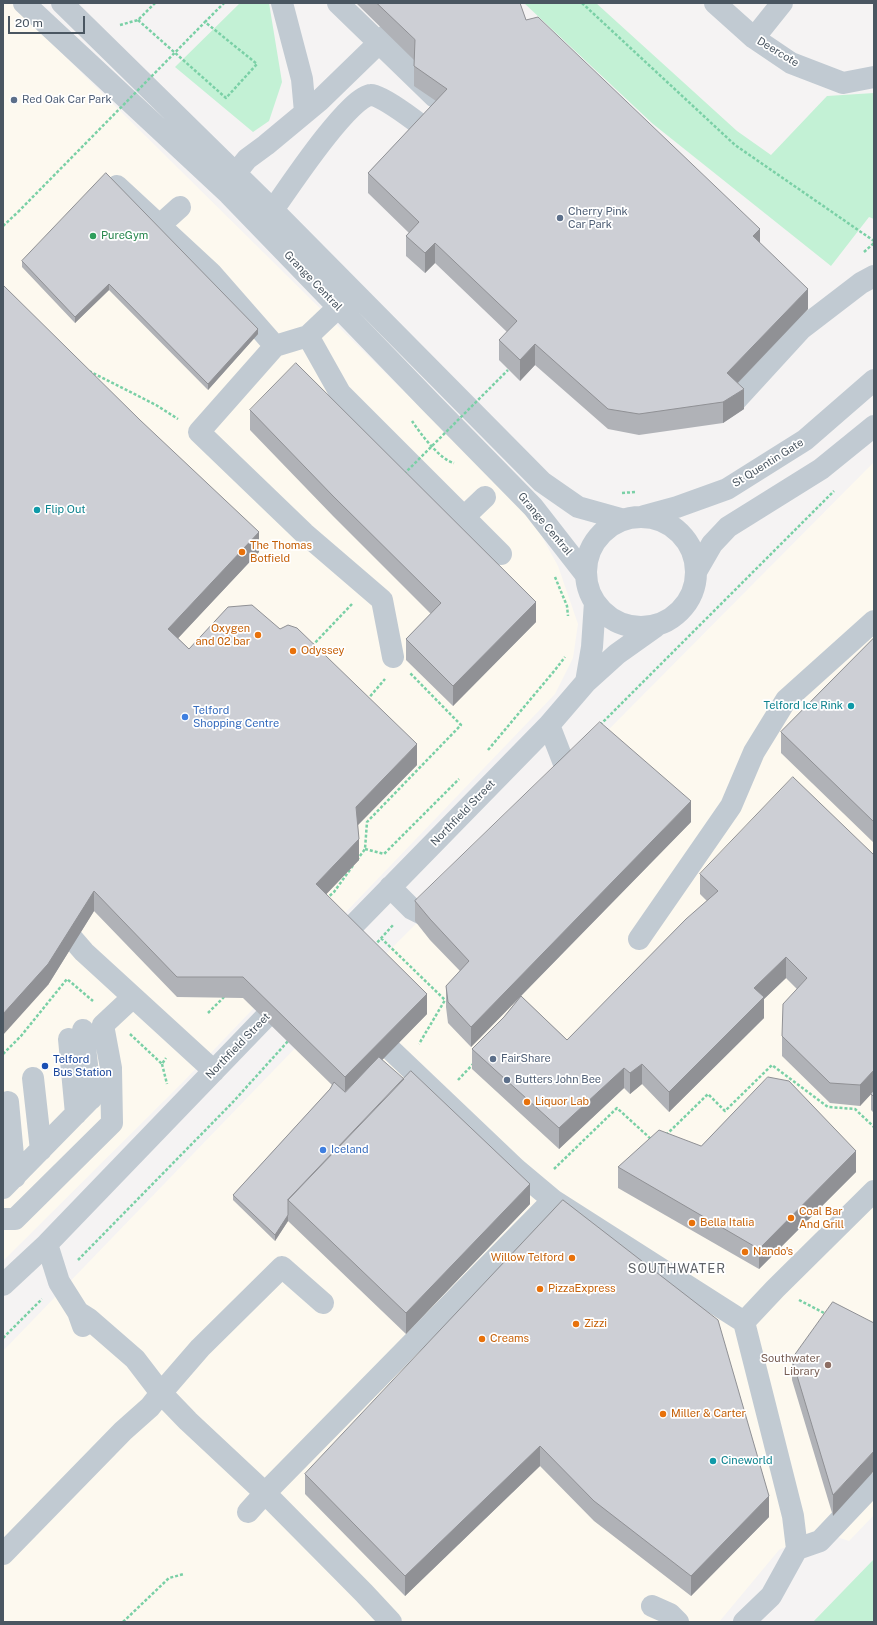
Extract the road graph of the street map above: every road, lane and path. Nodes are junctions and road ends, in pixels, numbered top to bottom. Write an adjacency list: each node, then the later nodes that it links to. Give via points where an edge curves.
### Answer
1 (24, 3): 19 (street, Grange Central)
2 (62, 3): 19 (street, Grange Central)
3 (155, 3): 10 (path)
4 (224, 3): 11 (path)
5 (282, 3): 17 (street, via 302,79)
6 (338, 3): 17 (street, bridge, via 449,100 415,60 388,34 319,101)
7 (582, 3): 26 (path, via 735,145)
8 (715, 3): 13 (street, Deercote)
9 (782, 3): 13 (street)
10 (138, 20): 11 (path, via 226,98 256,64); 12 (path)
11 (205, 22): 25 (path, bridge)
12 (115, 26)
13 (754, 38): 16 (street, Deercote, via 790,63 843,83)
14 (153, 65): 15 (path)
15 (159, 70)
16 (874, 77)
17 (305, 112): 19 (street, via 247,159)
18 (437, 158): 22 (street, via 448,147 428,130 380,98 371,95 361,99 340,120)
19 (232, 184): 22 (street, Grange Central); 23 (street, Grange Central)
20 (117, 186): 24 (street)
21 (180, 207): 24 (street)
22 (272, 210): 23 (street); 28 (street, Grange Central)
23 (246, 212): 29 (street, Grange Central)
24 (160, 225): 31 (street, via 212,273)
25 (3, 226)
26 (874, 241)
27 (874, 276): 38 (street, via 801,329 735,401)
28 (354, 292): 29 (street); 48 (street, Grange Central, via 542,482 578,507)
29 (338, 308): 30 (street); 52 (street, Grange Central, via 533,507)
30 (308, 336): 31 (street); 47 (street, via 340,393)
31 (275, 346): 60 (street, via 199,432 304,533 382,600)
32 (89, 370): 37 (path)
33 (508, 370): 42 (path, bridge)
34 (874, 380): 46 (street, St Quentin Gate, via 805,440 727,489)
35 (481, 389): 36 (path)
36 (486, 394)
37 (156, 405)
38 (698, 409)
39 (410, 418): 41 (path, via 442,456)
40 (874, 426): 50 (street, via 821,469 728,527 712,544)
41 (457, 464)
42 (402, 477)
43 (640, 492): 44 (path)
44 (618, 493)
45 (485, 497): 47 (street)
46 (644, 516): 48 (street); 50 (street, via 658,518 681,533 690,543)
47 (464, 517): 49 (street)
48 (621, 520): 52 (street, via 606,529 594,542 588,555)
49 (501, 554)
50 (697, 570): 57 (street, via 694,588 686,605 673,618)
51 (553, 571): 55 (path, via 567,606)
52 (586, 575): 54 (street)
53 (356, 600): 58 (path)
54 (595, 602): 57 (street, via 609,617 620,623 632,627); 61 (street, via 592,647)
55 (568, 620)
56 (874, 621): 73 (street, via 786,700 754,752 731,806)
57 (655, 627): 61 (street, Northfield Street, via 617,654)
58 (307, 651)
59 (567, 653): 64 (path)
60 (396, 659): 62 (path); 67 (path, via 461,725 367,822)
61 (586, 682): 63 (street, Northfield Street)
62 (362, 705)
63 (549, 725): 66 (street, via 562,761 576,778); 68 (street, Northfield Street)
64 (486, 753)
65 (464, 775): 67 (path, via 384,854)
66 (580, 806)
67 (365, 849): 69 (path, via 334,892)
68 (390, 887): 70 (street, via 412,909 428,917); 74 (street, Northfield Street)
69 (322, 903)
70 (461, 912)
71 (71, 937): 77 (street)
72 (381, 938): 82 (path, via 444,1000)
73 (639, 939)
74 (318, 962)
75 (296, 985): 84 (street, Northfield Street)
76 (231, 991): 78 (path)
77 (133, 997): 83 (street, via 103,1025); 84 (street)
78 (208, 1013)
79 (391, 1050): 82 (street)
80 (479, 1057): 85 (path)
81 (45, 1065): 88 (street); 88 (street); 88 (street); 88 (street)
82 (407, 1065): 85 (street)
83 (111, 1068): 88 (street, via 107,1082); 93 (street, via 112,1123 15,1219)
84 (214, 1071): 94 (street, Northfield Street)
85 (441, 1098): 90 (street)
86 (874, 1127): 87 (path, via 855,1109 828,1107 772,1065 726,1111 708,1094)
87 (662, 1138)
88 (47, 1144)
89 (656, 1144): 90 (path, via 617,1108)
90 (536, 1186): 92 (street)
91 (874, 1191): 96 (street)
92 (553, 1200): 99 (street); 102 (street)
93 (3, 1219)
94 (47, 1244): 95 (street, Northfield Street); 100 (street, via 59,1282 78,1312 83,1326 112,1357)
95 (3, 1285)
96 (775, 1289): 98 (path); 99 (street)
97 (323, 1303): 100 (street, via 282,1267)
98 (832, 1317)
99 (744, 1322): 104 (street, via 793,1516)
100 (161, 1392): 102 (street); 105 (street, via 150,1407 123,1431)
101 (874, 1484): 104 (street, via 820,1541)
102 (265, 1493): 103 (street); 109 (street)
103 (248, 1512)
104 (797, 1549): 111 (street, via 771,1596)
105 (3, 1554)
106 (184, 1574): 108 (path, via 169,1578)
107 (652, 1606): 110 (street, via 670,1614)
108 (123, 1622)
109 (391, 1622)
110 (678, 1622)
111 (744, 1622)

